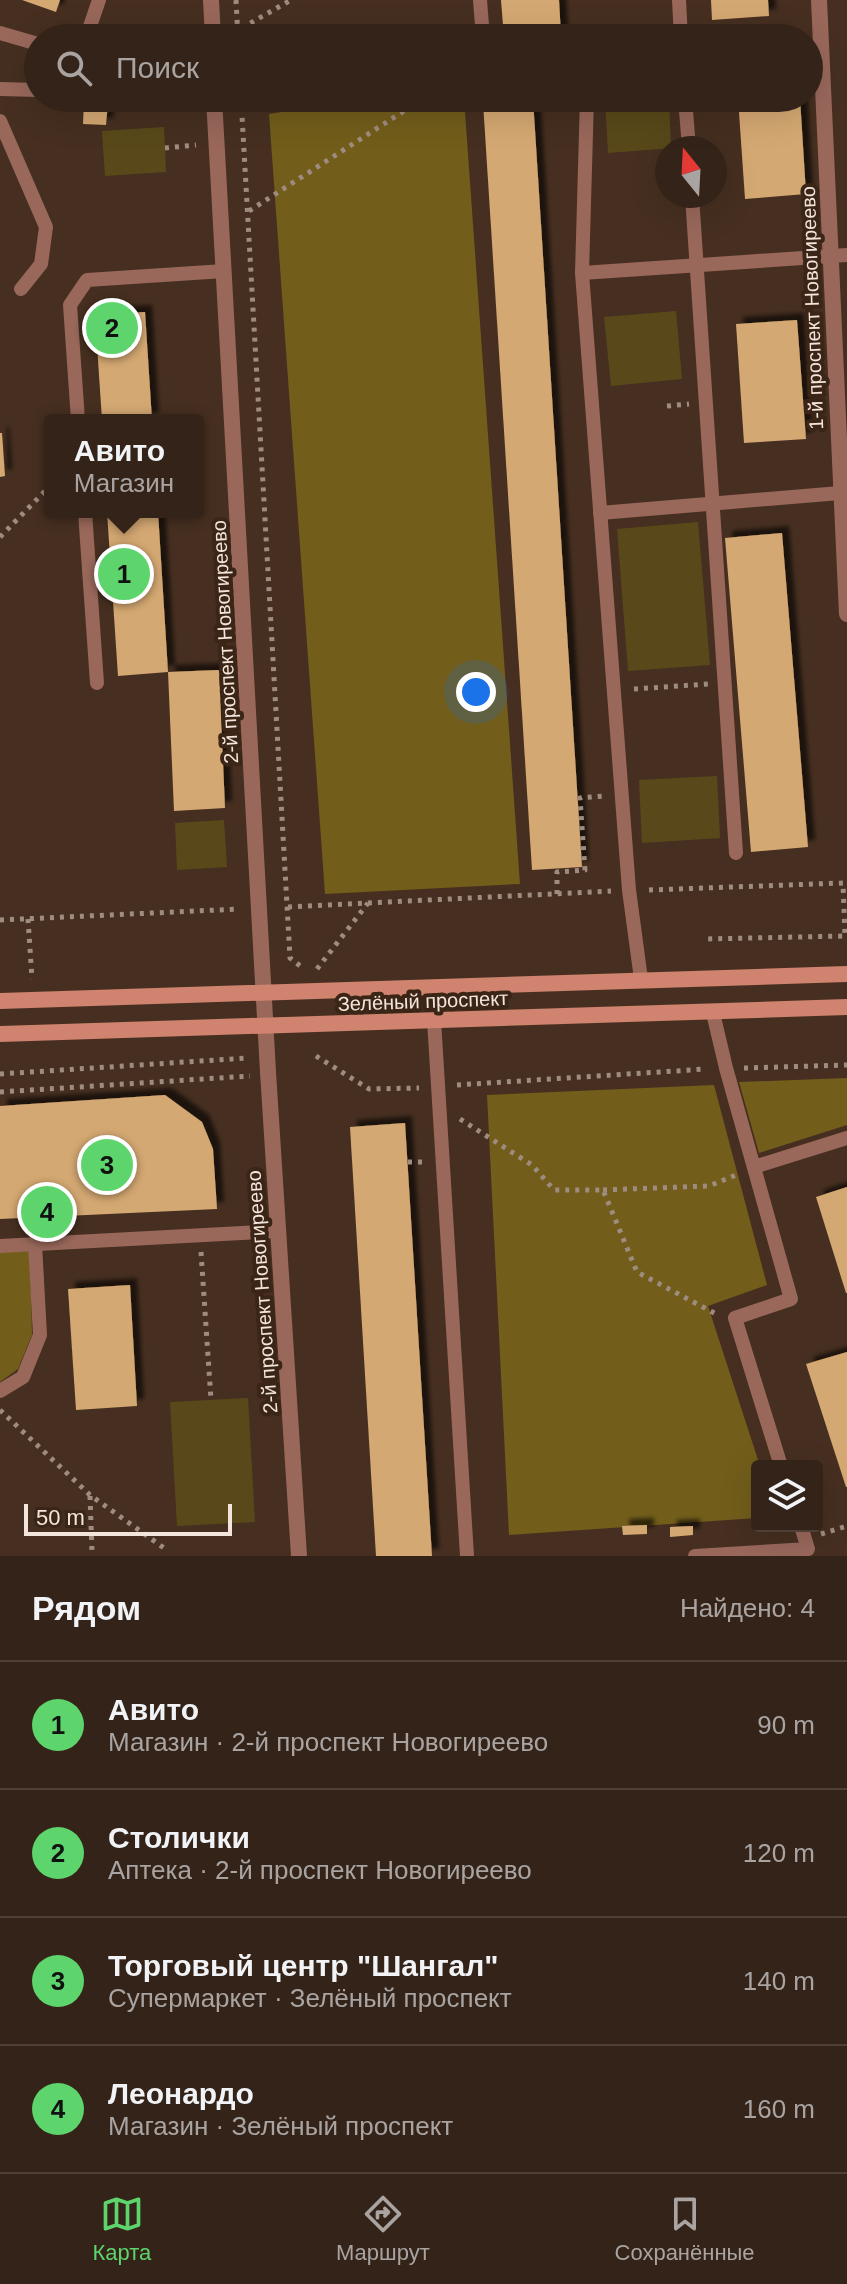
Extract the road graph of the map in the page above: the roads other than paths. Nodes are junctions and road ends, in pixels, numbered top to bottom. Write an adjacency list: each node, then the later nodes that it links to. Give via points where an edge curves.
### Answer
1 (99, 0): 6 (lane)
2 (211, 0): 7 (street)
3 (480, 0): 8 (lane)
4 (679, 0): 9 (lane)
5 (819, 0): 10 (street, 1-й проспект Новогиреево)
6 (91, 24)
7 (212, 24)
8 (482, 24)
9 (680, 24)
10 (817, 24)
11 (0, 33): 12 (lane)
12 (24, 40)
13 (0, 89): 14 (lane)
14 (24, 90)
15 (215, 112): 24 (street, 2-й проспект Новогиреево)
16 (587, 112): 25 (lane)
17 (686, 112): 20 (lane)
18 (822, 112): 22 (street, 1-й проспект Новогиреево)
19 (0, 121): 26 (lane, via 46,227 41,264)
20 (688, 136)
21 (693, 208): 23 (lane)
22 (838, 256): 23 (lane); 28 (street, 1-й проспект Новогиреево)
23 (696, 266): 25 (lane); 29 (lane)
24 (224, 271): 27 (lane, via 87,280 70,305); 37 (street, 2-й проспект Новогиреево)
25 (582, 273): 30 (lane)
26 (21, 289)
27 (78, 414)
28 (840, 493): 29 (lane); 32 (street, 1-й проспект Новогиреево)
29 (712, 503): 30 (lane); 34 (lane)
30 (600, 513): 36 (lane, via 629,890)
31 (85, 518): 33 (lane)
32 (847, 614)
33 (97, 683)
34 (736, 853)
35 (847, 974): 36 (main road, Зелёный проспект)
36 (641, 979): 37 (main road, Зелёный проспект)
37 (264, 992): 38 (main road, Зелёный проспект); 42 (street, 2-й проспект Новогиреево)
38 (0, 1001)
39 (847, 1007): 40 (main road, Зелёный проспект)
40 (713, 1013): 41 (main road, Зелёный проспект); 45 (lane)
41 (434, 1020): 42 (main road, Зелёный проспект); 54 (lane)
42 (265, 1025): 43 (main road, Зелёный проспект); 46 (street, 2-й проспект Новогиреево)
43 (0, 1034)
44 (847, 1138): 45 (lane)
45 (754, 1167): 50 (lane, via 791,1299 735,1318)
46 (278, 1231): 47 (lane); 53 (street, 2-й проспект Новогиреево)
47 (35, 1244): 48 (lane); 49 (lane, via 40,1335 23,1377)
48 (0, 1246)
49 (0, 1391)
50 (779, 1460)
51 (803, 1532): 52 (lane)
52 (808, 1552): 55 (lane)
53 (299, 1556)
54 (467, 1556)
55 (695, 1556)

